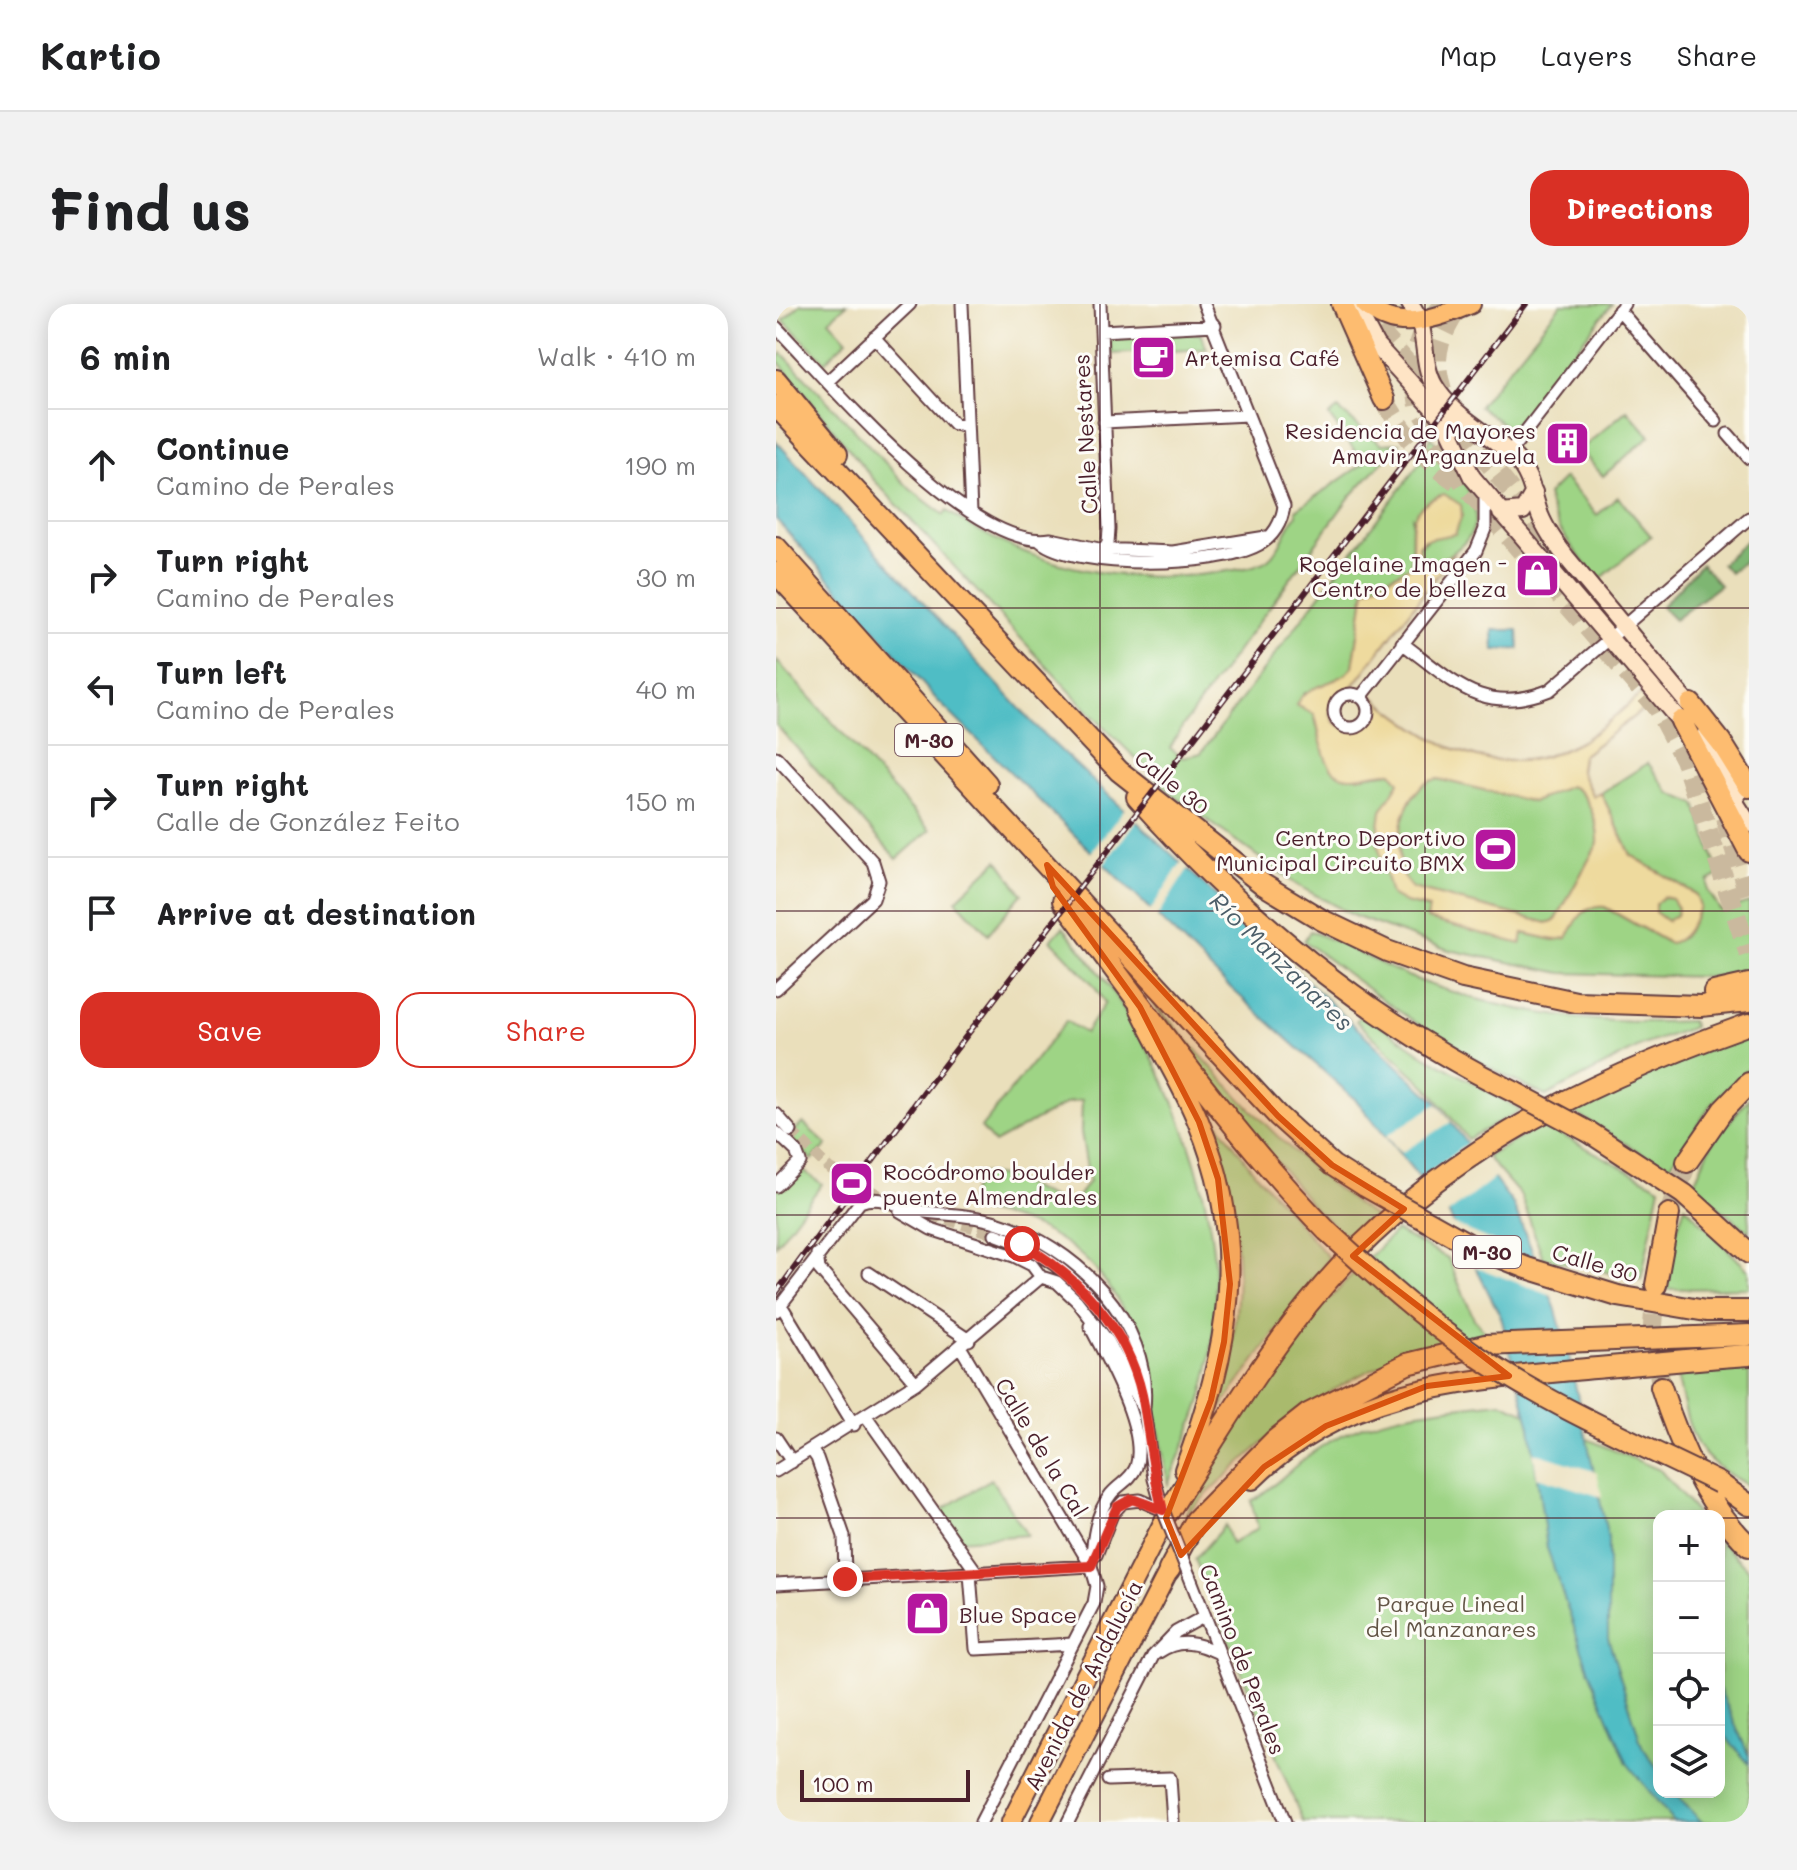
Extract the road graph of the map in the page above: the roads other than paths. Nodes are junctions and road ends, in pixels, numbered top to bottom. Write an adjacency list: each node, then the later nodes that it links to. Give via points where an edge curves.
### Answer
1 (910, 304): 15 (street)
2 (962, 304): 24 (street)
3 (1100, 304): 14 (street, Calle Nestares)
4 (1204, 304): 12 (street)
5 (1342, 304): 19 (highway)
6 (1354, 304): 16 (main road, via 1376,345)
7 (1410, 304): 11 (main road)
8 (1471, 304): 11 (main road)
9 (1374, 307): 11 (main road, via 1395,321); 16 (main road, via 1381,342)
10 (1622, 307): 22 (street); 27 (street)
11 (1421, 322): 26 (main road, via 1425,358 1436,387)
12 (1215, 325): 14 (street); 21 (street)
13 (776, 327): 18 (street)
14 (1101, 331): 23 (street, Calle Nestares)
15 (874, 337): 18 (street); 24 (street, via 954,424)
16 (1398, 366): 29 (main road, via 1446,422)
17 (776, 380): 35 (highway, via 865,486)
18 (828, 381): 32 (street, via 921,476)
19 (1384, 399)
20 (776, 406): 35 (highway, Calle 30)
21 (1248, 415): 23 (street); 37 (street, via 1284,506 1282,521 1261,545 1170,563)
22 (1716, 421)
23 (1104, 422): 37 (street, Calle Nestares, via 1109,529)
24 (967, 427): 32 (street)
25 (1728, 434): 28 (street)
26 (1489, 437): 27 (main road); 29 (main road, via 1471,443)
27 (1509, 453): 31 (main road)
28 (1749, 458)
29 (1462, 461): 30 (main road)
30 (1485, 492): 33 (main road); 43 (street, via 1482,540)
31 (1534, 492): 33 (main road, via 1523,511); 41 (main road, via 1559,548)
32 (971, 512): 37 (street, via 1049,549)
33 (1501, 513): 42 (main road)
34 (1749, 518): 41 (street)
35 (896, 535): 47 (highway, Calle 30)
36 (776, 547): 53 (highway, via 1096,907)
37 (1102, 554)
38 (776, 573): 40 (highway, Calle 30 / M-30)
39 (776, 582): 40 (highway)
40 (813, 613): 52 (highway, Calle 30 / M-30)
41 (1624, 625): 42 (street); 45 (main road)
42 (1611, 638): 43 (street, via 1550,690 1508,701 1461,688); 45 (main road)
43 (1402, 643): 44 (street)
44 (1361, 697)
45 (1686, 712): 48 (highway, via 1721,742); 49 (main road); 50 (main road); 51 (highway)
46 (776, 757): 55 (street, via 873,862 879,881 873,899)
47 (1119, 771): 57 (highway, Calle 30, via 1264,885 1322,920 1463,978); 69 (highway, bridge, via 1174,837 1279,938 1404,1031 1589,1132 1684,1194)
48 (1749, 787)
49 (1749, 812)
50 (1749, 824)
51 (1749, 851)
52 (1047, 865): 53 (highway, Calle 30 / M-30); 58 (highway, via 1053,887)
53 (1104, 929): 76 (highway, Calle 30 / M-30, bridge, via 1278,1116 1332,1165 1472,1246 1618,1296)
54 (1749, 984): 57 (highway, via 1718,992 1610,995)
55 (776, 989)
56 (1749, 1001): 57 (highway, Calle 30, via 1686,1006)
57 (1576, 1002)
58 (1140, 1007): 91 (highway, bridge, via 1327,1231 1400,1297 1494,1367); 94 (highway, via 1199,1122 1218,1179 1230,1284 1211,1400)
59 (1749, 1024): 94 (highway, via 1592,1085 1486,1144 1418,1197 1303,1311)
60 (1749, 1083): 64 (highway)
61 (776, 1114): 62 (street)
62 (791, 1131)
63 (776, 1132): 65 (street, via 800,1158)
64 (1687, 1162)
65 (776, 1186)
66 (892, 1203): 70 (street, Camino de Perales, via 873,1198 854,1206); 72 (street, Camino de Perales, via 923,1225 1014,1256); 84 (street, Camino de Perales, via 1011,1227 1078,1266 1121,1315 1136,1351)
67 (1669, 1214): 73 (highway)
68 (995, 1234): 84 (street, Camino de Perales, via 1048,1260 1097,1306 1128,1355)
69 (1746, 1249)
70 (817, 1254): 77 (street); 82 (street, via 819,1269)
71 (869, 1273): 80 (street)
72 (1041, 1277): 74 (street, Camino de Perales, via 1053,1279); 80 (street)
73 (1656, 1285)
74 (1077, 1301): 84 (street, Camino de Perales, via 1108,1341); 96 (street, Camino de Perales, via 1117,1379 1136,1444 1135,1469 1104,1505)
75 (1749, 1301): 76 (highway, M-30)
76 (1675, 1307): 78 (highway)
77 (778, 1309): 86 (street, via 784,1310)
78 (1749, 1311)
79 (1749, 1335): 97 (highway, via 1485,1345 1407,1364 1308,1414 1265,1449 1196,1520)
80 (965, 1344): 82 (street); 96 (street, Calle de la Cal)
81 (1749, 1355): 97 (highway, bridge, via 1427,1386 1356,1410 1264,1467)
82 (916, 1383): 85 (street)
83 (1661, 1387): 95 (highway, via 1689,1461)
84 (1144, 1408): 94 (street, Camino de Perales)
85 (866, 1416): 86 (street); 98 (street)
86 (854, 1425): 88 (street)
87 (776, 1438): 89 (street)
88 (812, 1451): 89 (street); 99 (street, via 844,1536)
89 (792, 1462): 90 (street)
90 (776, 1471)
91 (1719, 1483): 92 (highway); 93 (highway)
92 (1749, 1497)
93 (1749, 1505)
94 (1166, 1511): 96 (street, via 1140,1500 1123,1502 1112,1514); 101 (street, Camino de Perales, bridge); 108 (main road, Avenida de Andalucía)
95 (1749, 1546)
96 (1091, 1566): 98 (street); 102 (street, Camino de Perales, via 1097,1586 1094,1603)
97 (1169, 1570): 105 (main road, Avenida de Andalucía)
98 (974, 1573): 99 (street); 102 (street, via 976,1649)
99 (845, 1579): 100 (street)
100 (776, 1584)
101 (1205, 1616): 103 (street, Camino de Perales); 104 (street, via 1176,1632)
102 (1073, 1644): 107 (street, Camino de Perales)
103 (1219, 1653): 104 (street, via 1191,1642 1174,1644); 113 (street, Camino de Perales)
104 (1153, 1656): 111 (street)
105 (1066, 1772): 109 (main road, Avenida de Andalucía); 110 (main road)
106 (1108, 1780): 112 (street, via 1170,1778)
107 (981, 1822)
108 (1011, 1822)
109 (1040, 1822)
110 (1050, 1822)
111 (1068, 1822)
112 (1173, 1822)
113 (1285, 1822)

